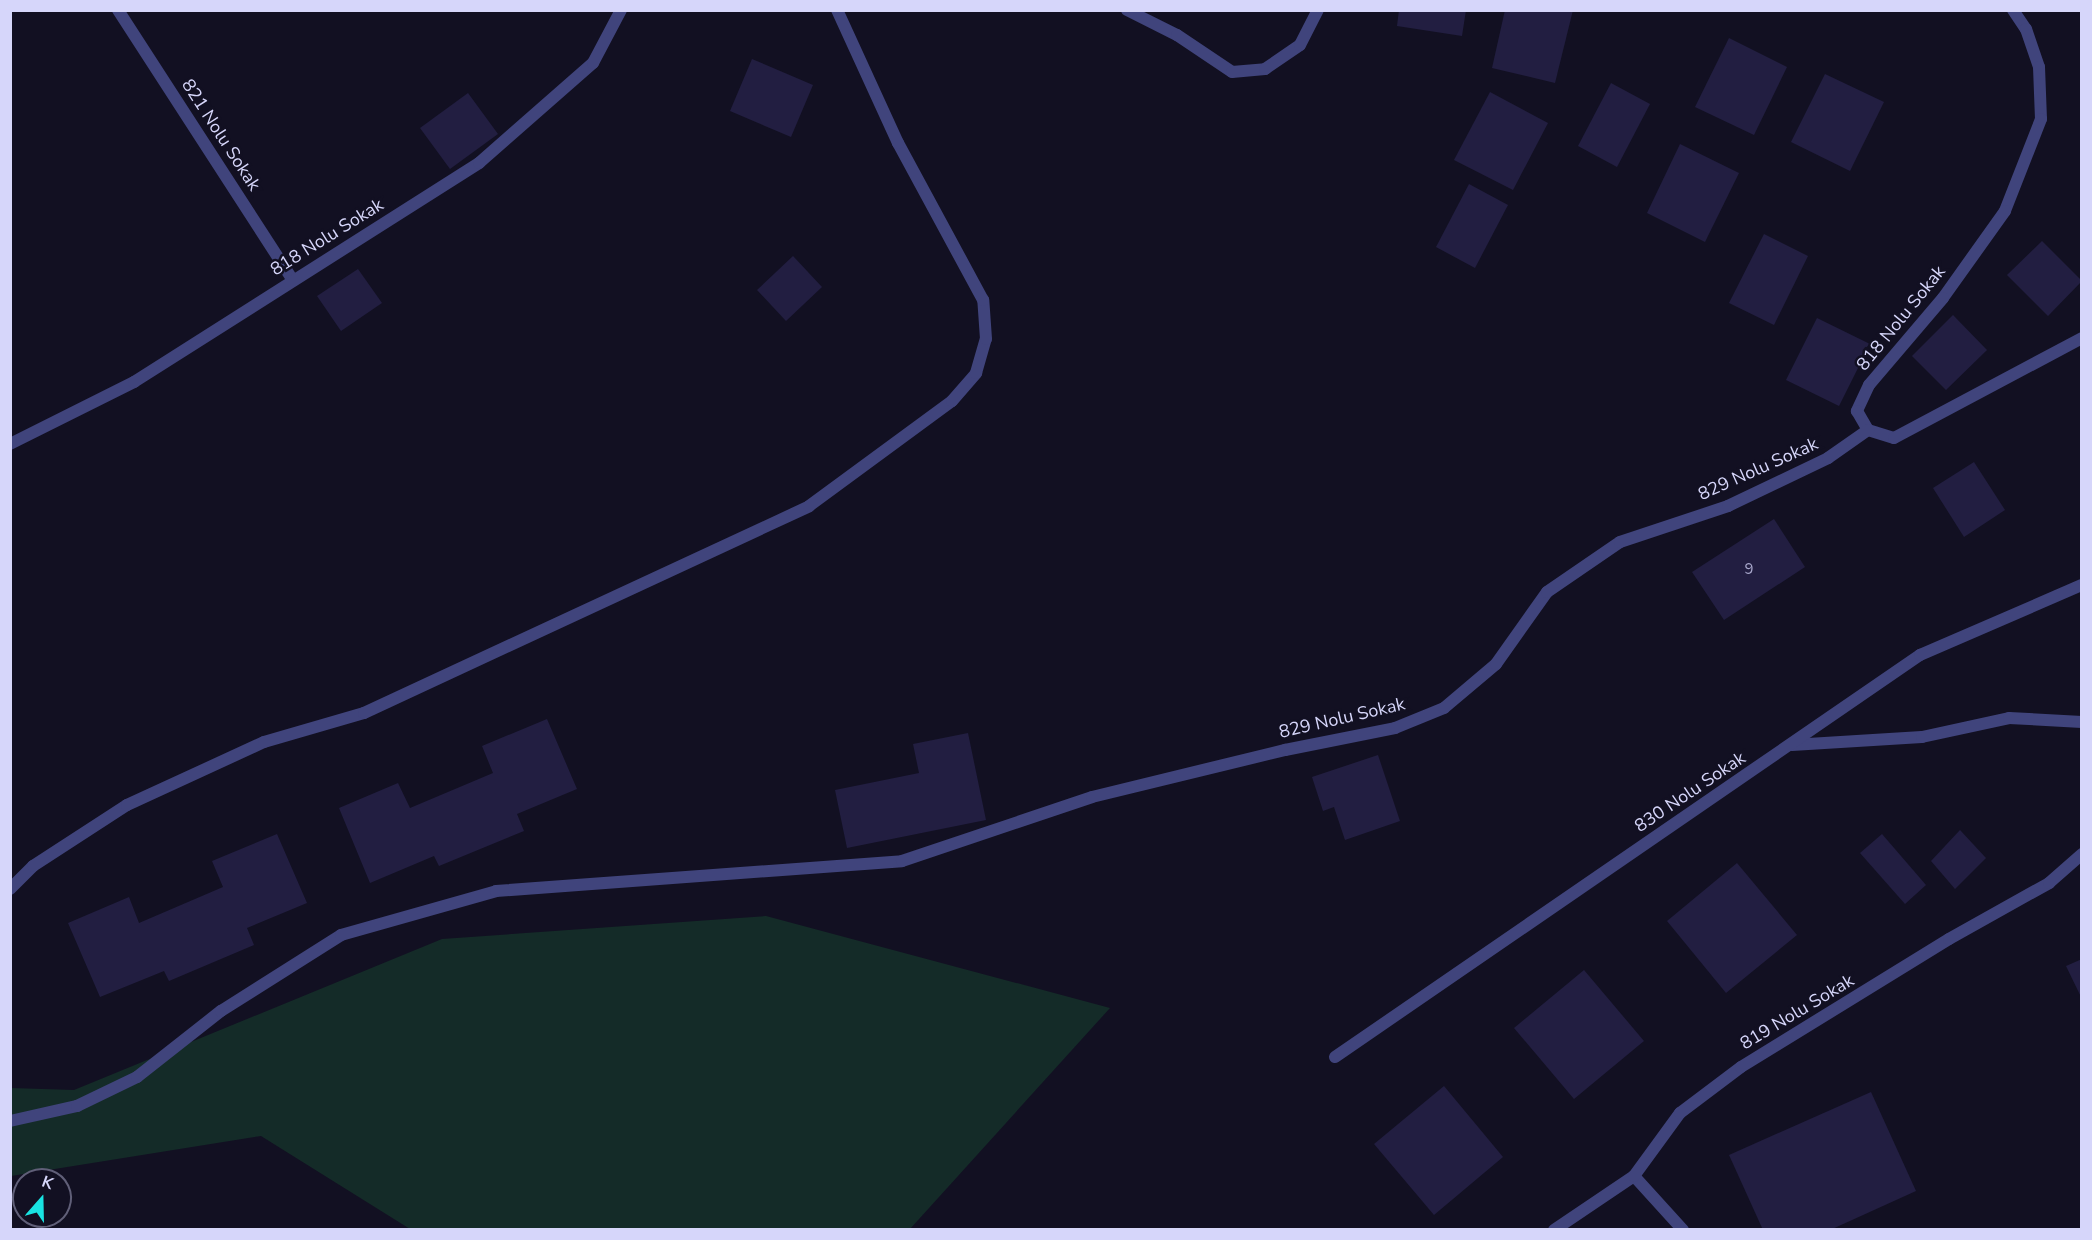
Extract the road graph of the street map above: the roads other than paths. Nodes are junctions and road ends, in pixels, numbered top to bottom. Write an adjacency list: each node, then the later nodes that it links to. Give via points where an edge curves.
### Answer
1 (118, 10): 7 (street, 821 Nolu Sokak)
2 (621, 10): 7 (street, 818 Nolu Sokak, via 593,63 479,163)
3 (837, 10): 15 (street, via 898,143 983,300 986,339 976,373 952,401 809,506 364,713 264,742 128,805 33,866)
4 (1127, 10): 5 (street, via 1177,35 1232,72 1265,69 1300,45)
5 (1318, 10)
6 (2013, 10): 9 (street, 818 Nolu Sokak, via 2026,29 2039,67 2041,119 2005,211 1943,298 1869,385 1857,411)
7 (293, 280): 10 (street, 818 Nolu Sokak, via 134,382)
8 (2082, 338): 9 (street, via 1894,438)
9 (1868, 430): 17 (street, 829 Nolu Sokak, via 1828,458 1728,506 1620,542 1547,592 1496,664 1444,708 1395,728 1092,797 903,861 496,891 340,935 222,1011 137,1077 77,1106)
10 (10, 444)
11 (2082, 585): 13 (street, 830 Nolu Sokak, via 1920,655)
12 (2082, 722): 13 (street, via 2009,718 1922,737)
13 (1791, 745): 16 (street, 830 Nolu Sokak)
14 (2082, 854): 18 (street, 819 Nolu Sokak, via 2049,883 1949,939 1741,1067 1680,1113)
15 (10, 889)
16 (1335, 1057)
17 (10, 1121)
18 (1634, 1176): 19 (street, 819 Nolu Sokak); 20 (street)
19 (1554, 1230)
20 (1683, 1230)

